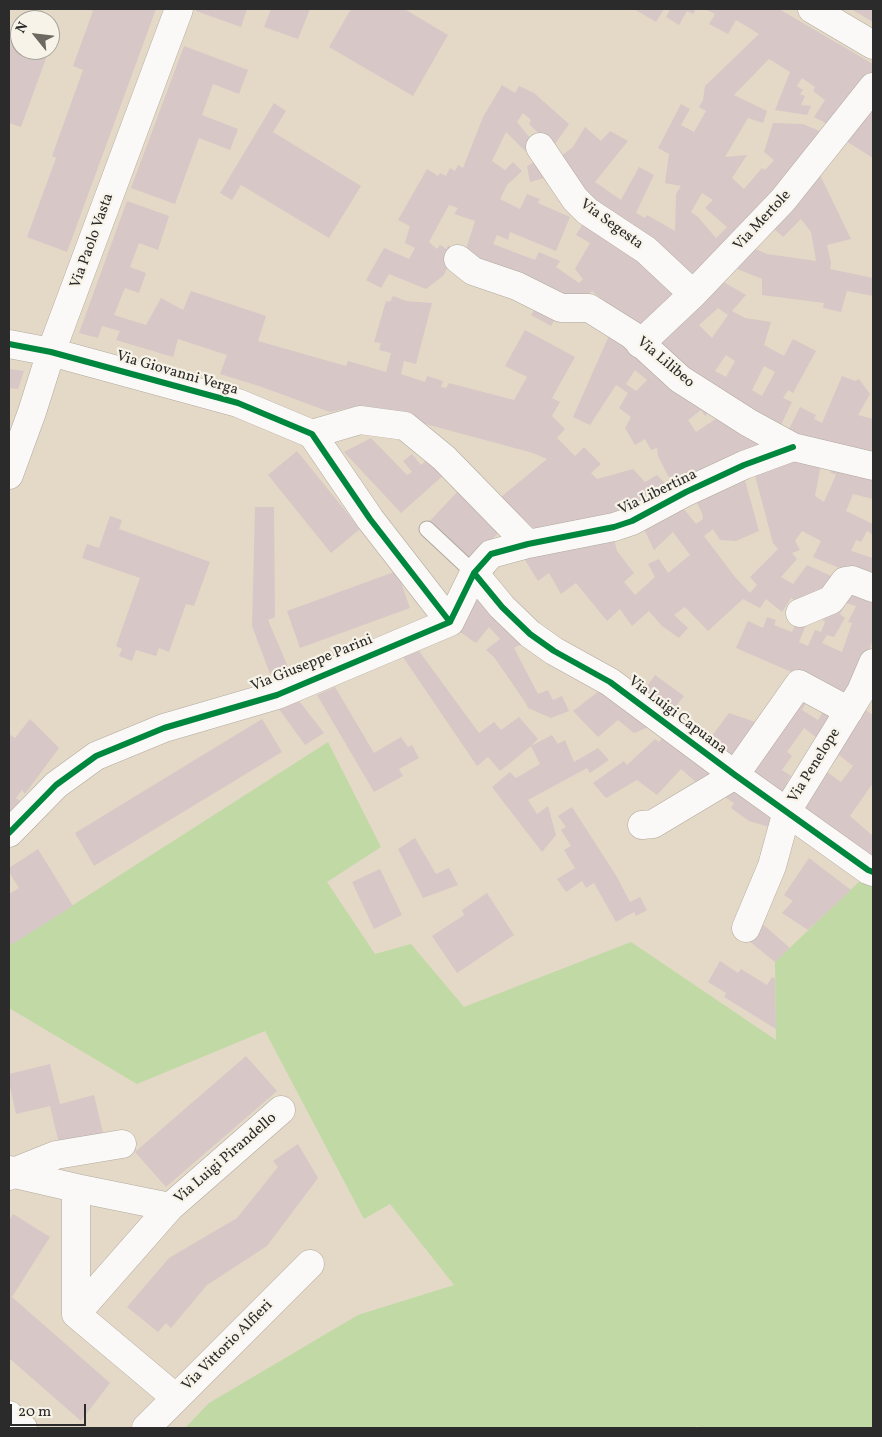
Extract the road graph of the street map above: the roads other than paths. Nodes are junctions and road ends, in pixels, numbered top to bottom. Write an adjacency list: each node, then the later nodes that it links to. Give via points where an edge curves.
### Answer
1 (179, 9): 10 (street, Via Paolo Vasta)
2 (812, 9): 3 (street)
3 (873, 45)
4 (873, 87): 7 (street, Via Mertole, via 783,200)
5 (540, 148): 7 (street, Via Segesta, via 587,211 646,250)
6 (458, 259): 9 (street, Via Lilibeo, via 473,270 518,286 561,308 589,308 632,335)
7 (693, 294): 9 (street, Via Mertole)
8 (9, 344): 10 (street, Via Giovanni Verga)
9 (640, 344): 12 (street, Via Lilibeo, via 680,379)
10 (52, 352): 11 (street, Via Giovanni Verga, via 238,403); 14 (street, Via Paolo Vasta)
11 (312, 434): 16 (street, via 360,420 405,426 444,458); 20 (street, via 370,518)
12 (793, 447): 13 (street, Via Lilibeo); 16 (street, Via Libertina, via 744,465 614,527)
13 (873, 466)
14 (9, 475)
15 (427, 529): 17 (lane)
16 (528, 544): 17 (street, via 491,554)
17 (474, 573): 20 (street); 23 (street, Via Luigi Capuana, via 530,634 610,682)
18 (873, 588): 19 (street, via 852,580 845,581 830,600)
19 (800, 613)
20 (450, 622): 26 (street, Via Giuseppe Parini, via 277,695 164,728 96,756 56,784)
21 (873, 663): 22 (street, Via Penelope)
22 (861, 700): 23 (street, via 799,684); 24 (street, Via Penelope)
23 (735, 775): 24 (street, Via Luigi Capuana); 25 (street, via 653,824)
24 (786, 811): 27 (street, Via Luigi Capuana); 28 (street, Via Penelope, via 772,866)
25 (642, 825)
26 (9, 833)
27 (873, 872)
28 (746, 928)
29 (281, 1110): 33 (street, Via Luigi Pirandello)
30 (122, 1144): 31 (street, via 56,1156)
31 (10, 1171): 32 (street, Via Luigi Pirandello)
32 (76, 1188): 33 (street, Via Luigi Pirandello); 35 (street)
33 (170, 1207): 35 (street, Via Luigi Pirandello)
34 (310, 1264): 36 (street, Via Vittorio Alfieri)
35 (76, 1314): 36 (street)
36 (176, 1398): 39 (street, Via Vittorio Alfieri)
37 (9, 1415): 38 (street)
38 (24, 1428)
39 (146, 1428)

